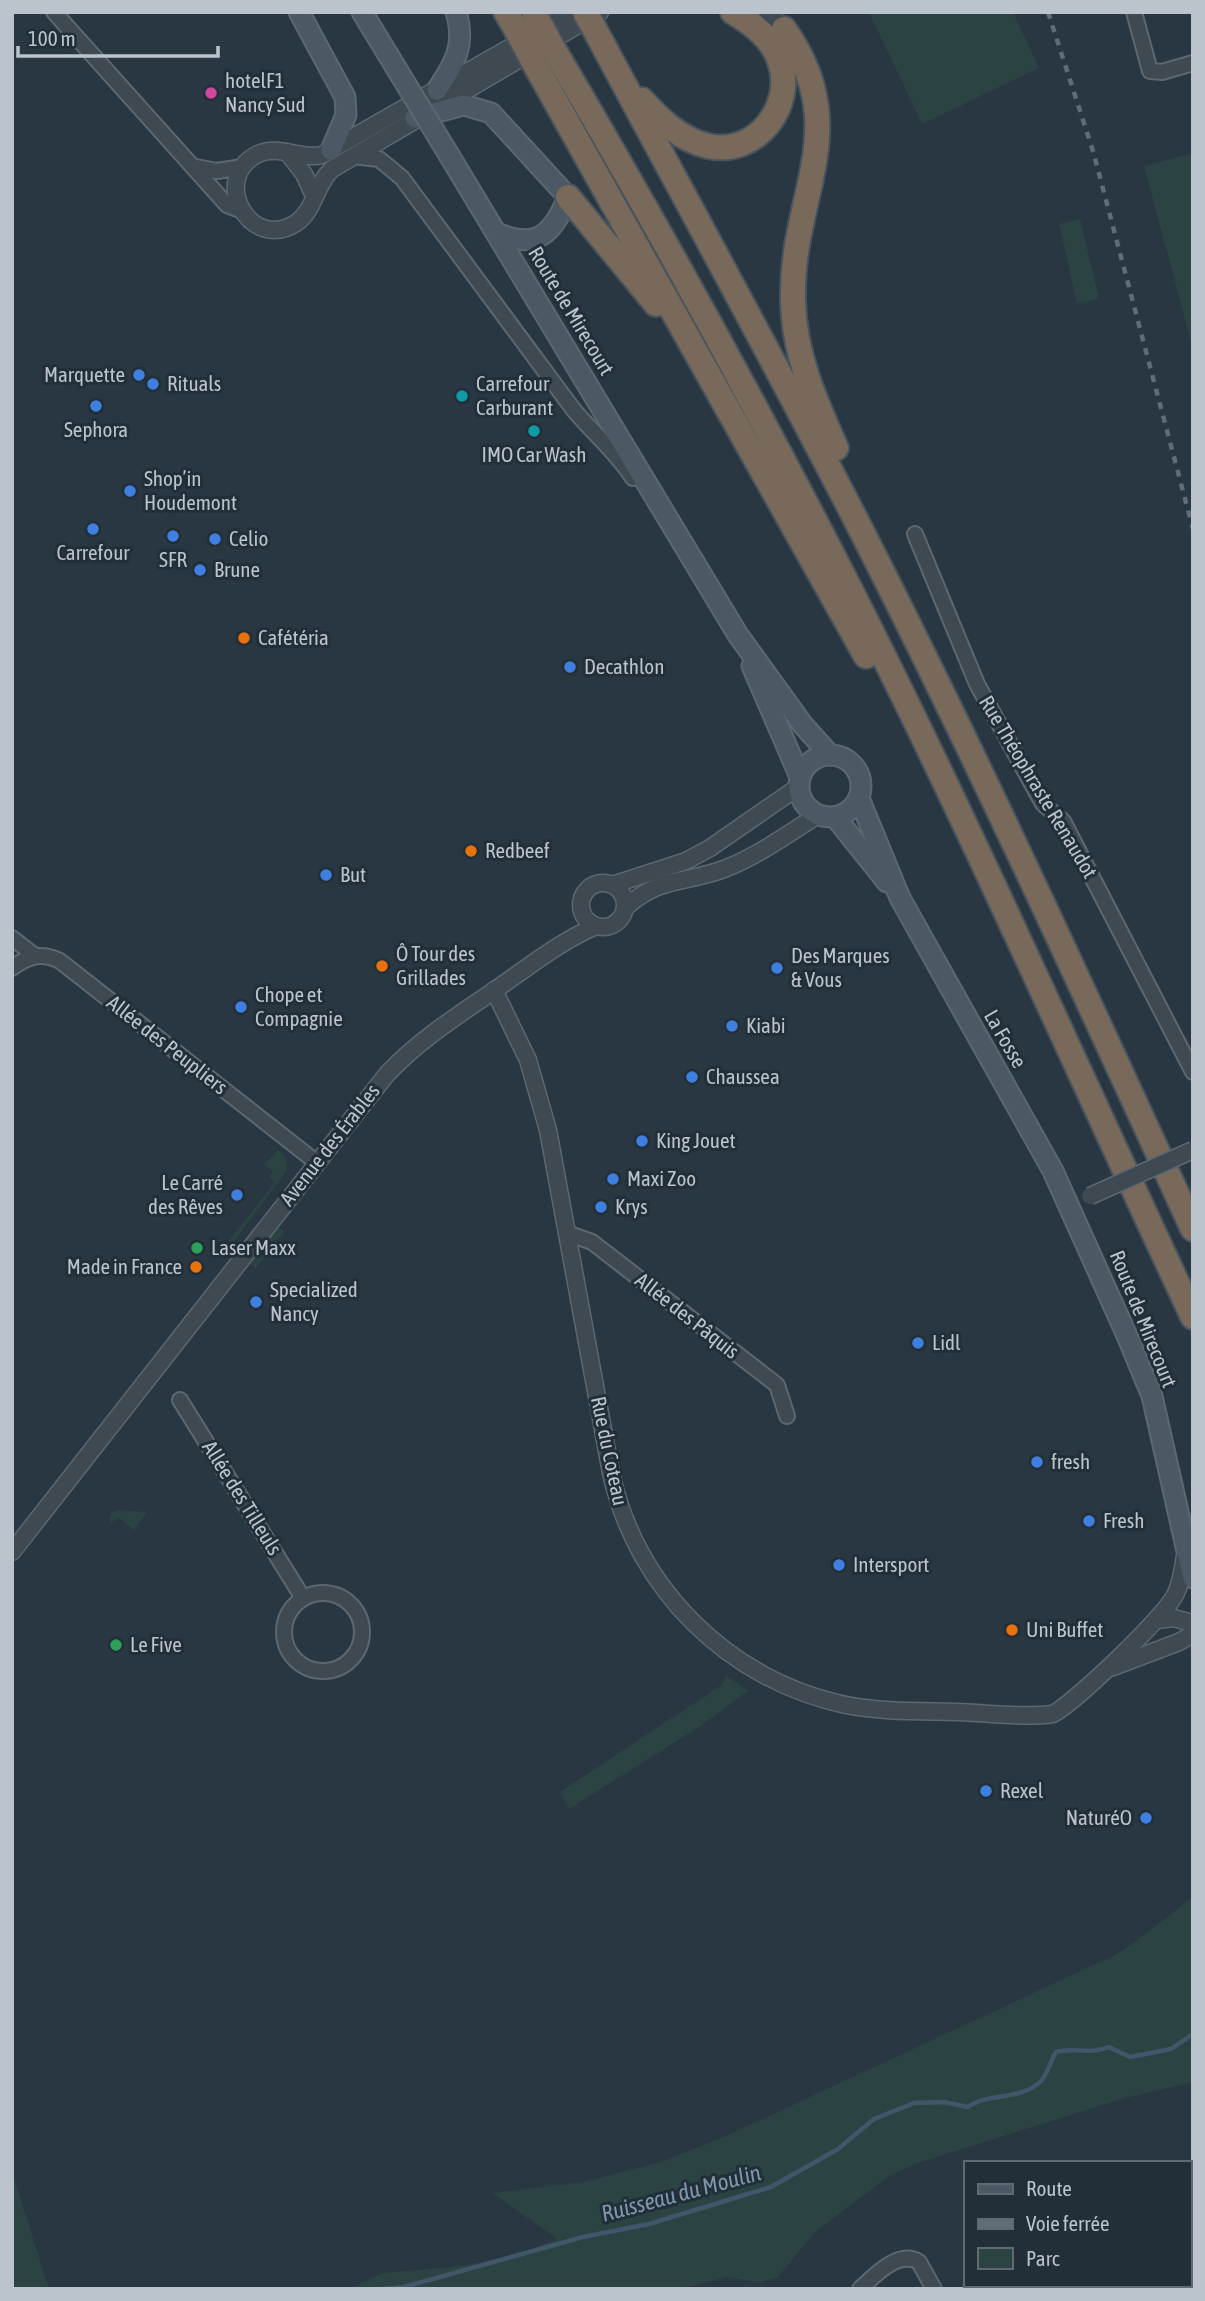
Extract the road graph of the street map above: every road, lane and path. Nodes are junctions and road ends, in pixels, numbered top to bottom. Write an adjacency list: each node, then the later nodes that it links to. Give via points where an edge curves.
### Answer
1 (54, 12): 19 (street)
2 (299, 12): 16 (main road, via 345,97 346,115)
3 (364, 12): 24 (main road, Route de Mirecourt, bridge)
4 (456, 12): 14 (main road, via 461,46)
5 (572, 12): 14 (street)
6 (733, 12): 13 (highway, via 764,35 783,73 785,85 776,114 754,138 726,148 698,143 657,116)
7 (1134, 12): 12 (street, via 1150,71)
8 (522, 17): 11 (highway, bridge)
9 (593, 18): 13 (highway); 15 (street)
10 (776, 21): 27 (highway, via 802,54 818,100 815,161 794,288 797,342 810,391 855,491)
11 (544, 55): 25 (highway); 31 (highway, via 671,250 851,590)
12 (1193, 63)
13 (619, 74): 27 (highway)
14 (437, 90): 16 (street)
15 (415, 118): 18 (street); 22 (main road, via 464,105 491,113)
16 (331, 150): 17 (street, via 315,156)
17 (287, 152): 20 (street, via 265,151); 21 (street)
18 (353, 156): 21 (street, via 325,175); 26 (street, via 372,157 394,170 573,409 602,444 618,455 646,496)
19 (196, 167): 20 (street, via 218,171); 23 (street, via 227,205)
20 (242, 167): 23 (street, via 235,195)
21 (314, 197): 23 (street, via 305,215 284,228 259,227)
22 (568, 197): 24 (main road, via 559,219 543,235 523,241); 25 (highway, via 652,298)
23 (240, 210)
24 (497, 233): 26 (main road, Route de Mirecourt)
25 (746, 442): 31 (highway, via 889,696)
26 (666, 512): 29 (main road, Route de Mirecourt)
27 (858, 524): 49 (highway, via 1011,835)
28 (915, 534): 45 (street, Rue Théophraste Renaudot, via 977,684 1044,804 1063,821)
29 (738, 635): 30 (main road, Route de Mirecourt); 32 (main road, Route de Mirecourt)
30 (830, 755): 32 (main road, via 808,764); 33 (main road, via 847,759 859,772)
31 (936, 765): 51 (highway)
32 (799, 782): 34 (main road, via 804,804); 35 (street, via 698,854)
33 (859, 798): 34 (main road, via 850,811); 36 (main road, La Fosse)
34 (826, 816): 36 (main road, La Fosse); 38 (street, via 741,861 650,888)
35 (612, 885): 37 (street, via 589,887); 38 (street, via 622,894)
36 (900, 898): 48 (main road, La Fosse)
37 (580, 908): 39 (street); 41 (street, Avenue des Érables)
38 (625, 908): 39 (street, via 618,922)
39 (596, 926): 41 (street, Avenue des Érables)
40 (12, 938): 42 (street, Allée des Peupliers)
41 (559, 945): 44 (street, Avenue des Érables)
42 (34, 955): 43 (street); 47 (street, Allée des Peupliers, via 60,961)
43 (12, 968)
44 (494, 990): 47 (street, Avenue des Érables, via 401,1059); 50 (street, Rue du Coteau, via 523,1048 542,1106)
45 (1193, 1072)
46 (1193, 1150): 48 (street, bridge)
47 (316, 1162): 55 (street, Avenue des Érables)
48 (1069, 1204): 54 (main road, Route de Mirecourt, via 1152,1396)
49 (1193, 1229)
50 (567, 1233): 53 (street, Allée des Pâquis, via 592,1242 777,1385); 61 (street, Rue du Coteau, via 621,1508 652,1573 707,1636 774,1681 821,1699 874,1709 1052,1714)
51 (1193, 1317)
52 (180, 1400): 57 (street, Allée des Tilleuls)
53 (787, 1416)
54 (1186, 1549): 56 (main road, Route de Mirecourt); 58 (street, Rue du Coteau, via 1177,1593)
55 (12, 1552)
56 (1193, 1578)
57 (303, 1598): 57 (street, via 286,1618 284,1639 290,1654 311,1669 341,1667 361,1643 362,1625 356,1609 334,1594 318,1592)
58 (1157, 1620): 59 (street); 61 (street, Rue du Coteau)
59 (1193, 1623)
60 (1188, 1642): 61 (street, Rue du Coteau)
61 (1104, 1671)
62 (860, 2289): 63 (street, via 897,2260 909,2258 919,2262)
63 (933, 2289)

